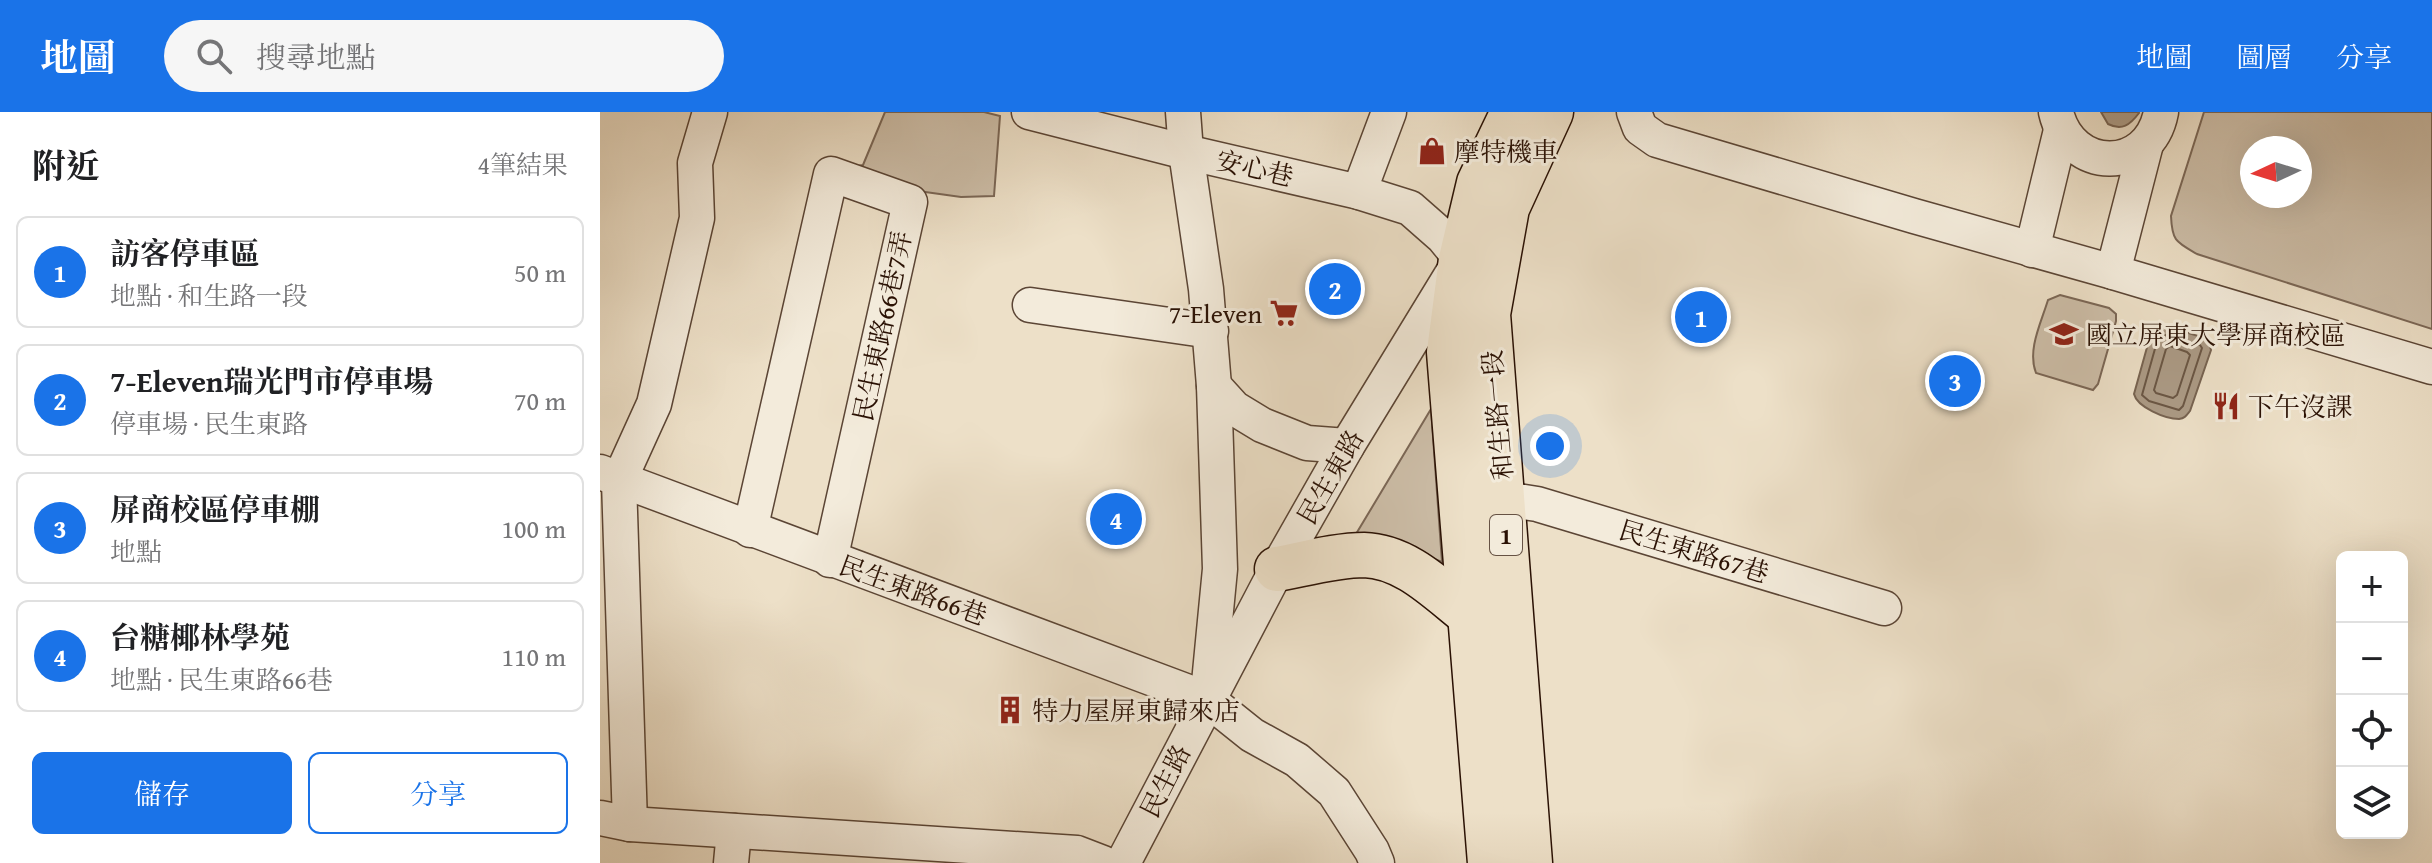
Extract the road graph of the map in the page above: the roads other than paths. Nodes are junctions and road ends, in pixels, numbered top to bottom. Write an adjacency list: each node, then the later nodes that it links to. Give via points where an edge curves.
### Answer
1 (710, 112): 22 (street, via 695,163 697,218 654,404)
2 (1029, 112): 11 (street, 安心巷)
3 (1183, 112): 11 (street)
4 (1389, 112): 12 (street)
5 (1513, 112): 15 (main road, 民生東路 / 1, via 1479,183)
6 (1551, 112): 13 (main road, 民生東路 / 1)
7 (1634, 112): 14 (street, via 1640,128 1657,140)
8 (2161, 112): 10 (street)
9 (2058, 121): 10 (street, via 2071,143 2099,158 2116,159); 14 (street)
10 (2146, 144): 16 (street)
11 (1186, 152): 12 (street, 安心巷); 18 (street)
12 (1359, 192): 15 (street, 安心巷, via 1410,208)
13 (1507, 208): 15 (street, 民生東路); 23 (main road, 和生路一段 / 1, via 1488,314)
14 (2032, 250): 16 (street)
15 (1461, 259): 21 (street, 民生東路); 29 (main road, 和生路一段 / 1, via 1449,352)
16 (2113, 272): 19 (street)
17 (1030, 305): 18 (street)
18 (1211, 331): 20 (street)
19 (2432, 367)
20 (1214, 386): 21 (street, via 1234,408 1262,425 1307,443); 30 (street, via 1220,569)
21 (1347, 446): 26 (street, 民生東路)
22 (610, 477): 24 (street, 民生東路66巷); 27 (street)
23 (1504, 499): 28 (street, 民生東路67巷, via 1537,504); 37 (main road, 和生路一段 / 1)
24 (750, 530): 25 (street, 民生東路66巷); 25 (street, 民生東路66巷7弄, via 831,174 910,202)
25 (830, 560): 30 (street, 民生東路66巷)
26 (1277, 569): 29 (main road, via 1363,555 1386,558 1418,573); 30 (street, 民生東路)
27 (612, 591): 31 (street)
28 (1884, 608)
29 (1470, 615): 36 (main road, 和生路一段 / 1)
30 (1207, 699): 34 (street, 民生路); 35 (street, 民生東路66巷, via 1334,792)
31 (615, 821): 32 (street)
32 (733, 847): 33 (street, via 1077,853)
33 (1103, 863)
34 (1123, 863)
35 (1377, 863)
36 (1490, 863)
37 (1530, 863)

